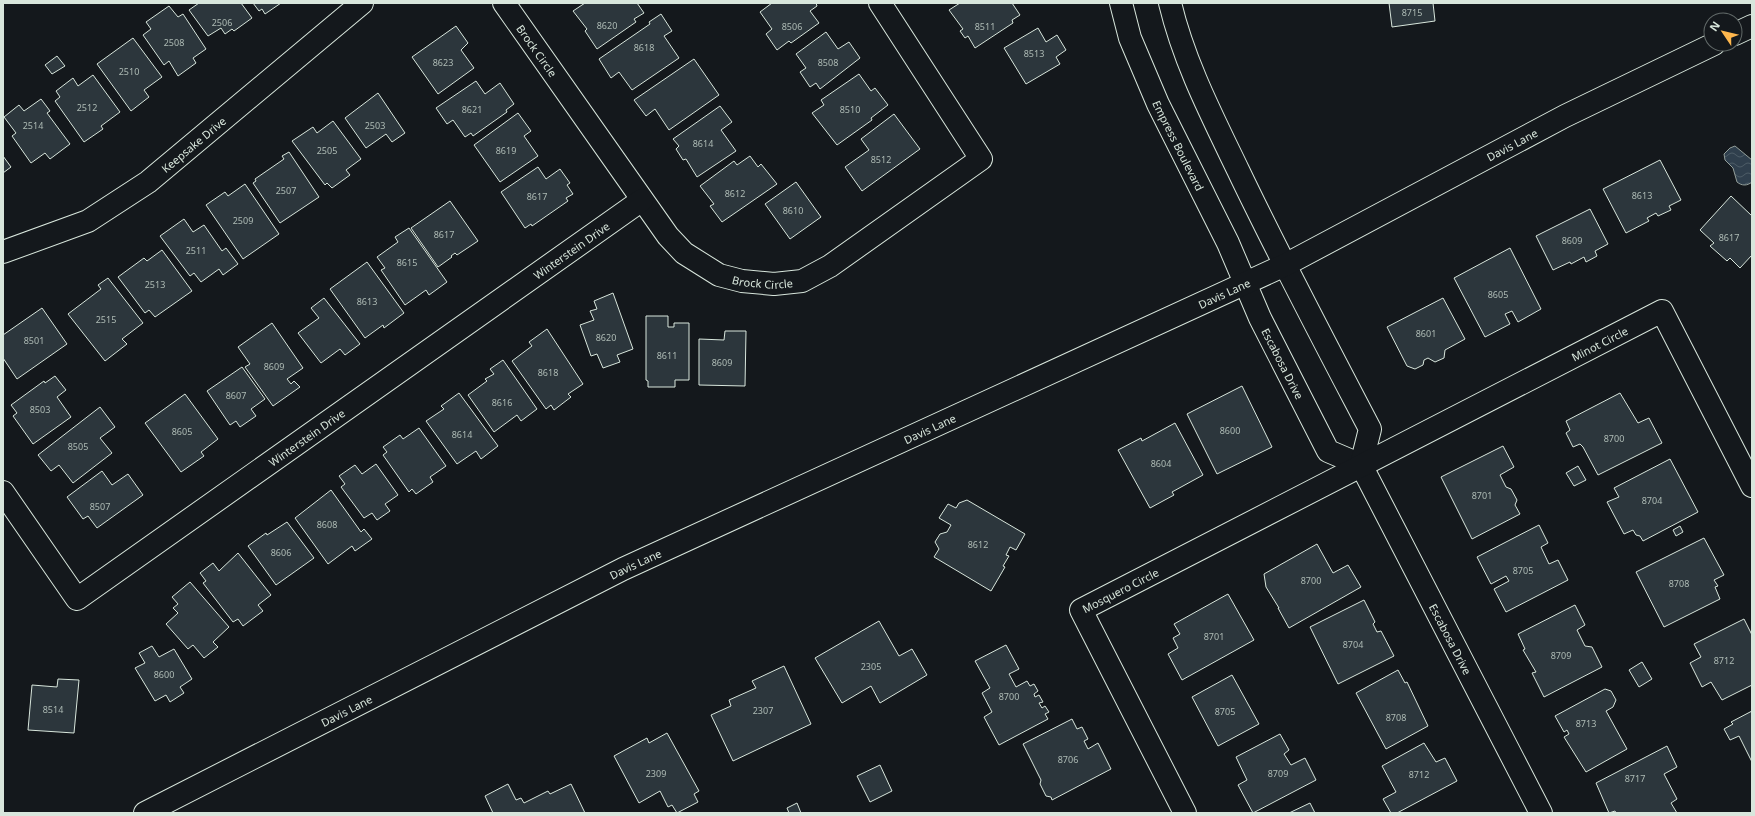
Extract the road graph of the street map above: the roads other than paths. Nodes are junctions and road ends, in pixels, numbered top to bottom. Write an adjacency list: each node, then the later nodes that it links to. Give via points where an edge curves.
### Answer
1 (362, 3): 8 (street, Keepsake Drive, via 148,182 120,202 88,221)
2 (504, 3): 7 (street, Brock Circle)
3 (880, 3): 7 (street, Brock Circle, via 981,159 830,266 802,281 742,281 719,275 684,253)
4 (1121, 3): 10 (street, Empress Boulevard, via 1130,38 1158,104 1228,242)
5 (1170, 3): 9 (street, via 1177,32 1198,88)
6 (1703, 49): 9 (street, Davis Lane, via 1565,116)
7 (642, 200): 13 (street, Winterstein Drive, via 77,598)
8 (3, 252)
9 (1285, 265): 10 (street, Davis Lane); 11 (street, via 1370,429)
10 (1245, 285): 11 (street, Escabosa Drive, via 1328,451); 14 (street, Davis Lane, via 623,569)
11 (1361, 465): 12 (street, Minot Circle, via 1662,311); 15 (street, Mosquero Circle, via 1081,610); 16 (street, Escabosa Drive)
12 (1752, 486)
13 (3, 492)
14 (145, 813)
15 (1185, 813)
16 (1541, 813)

